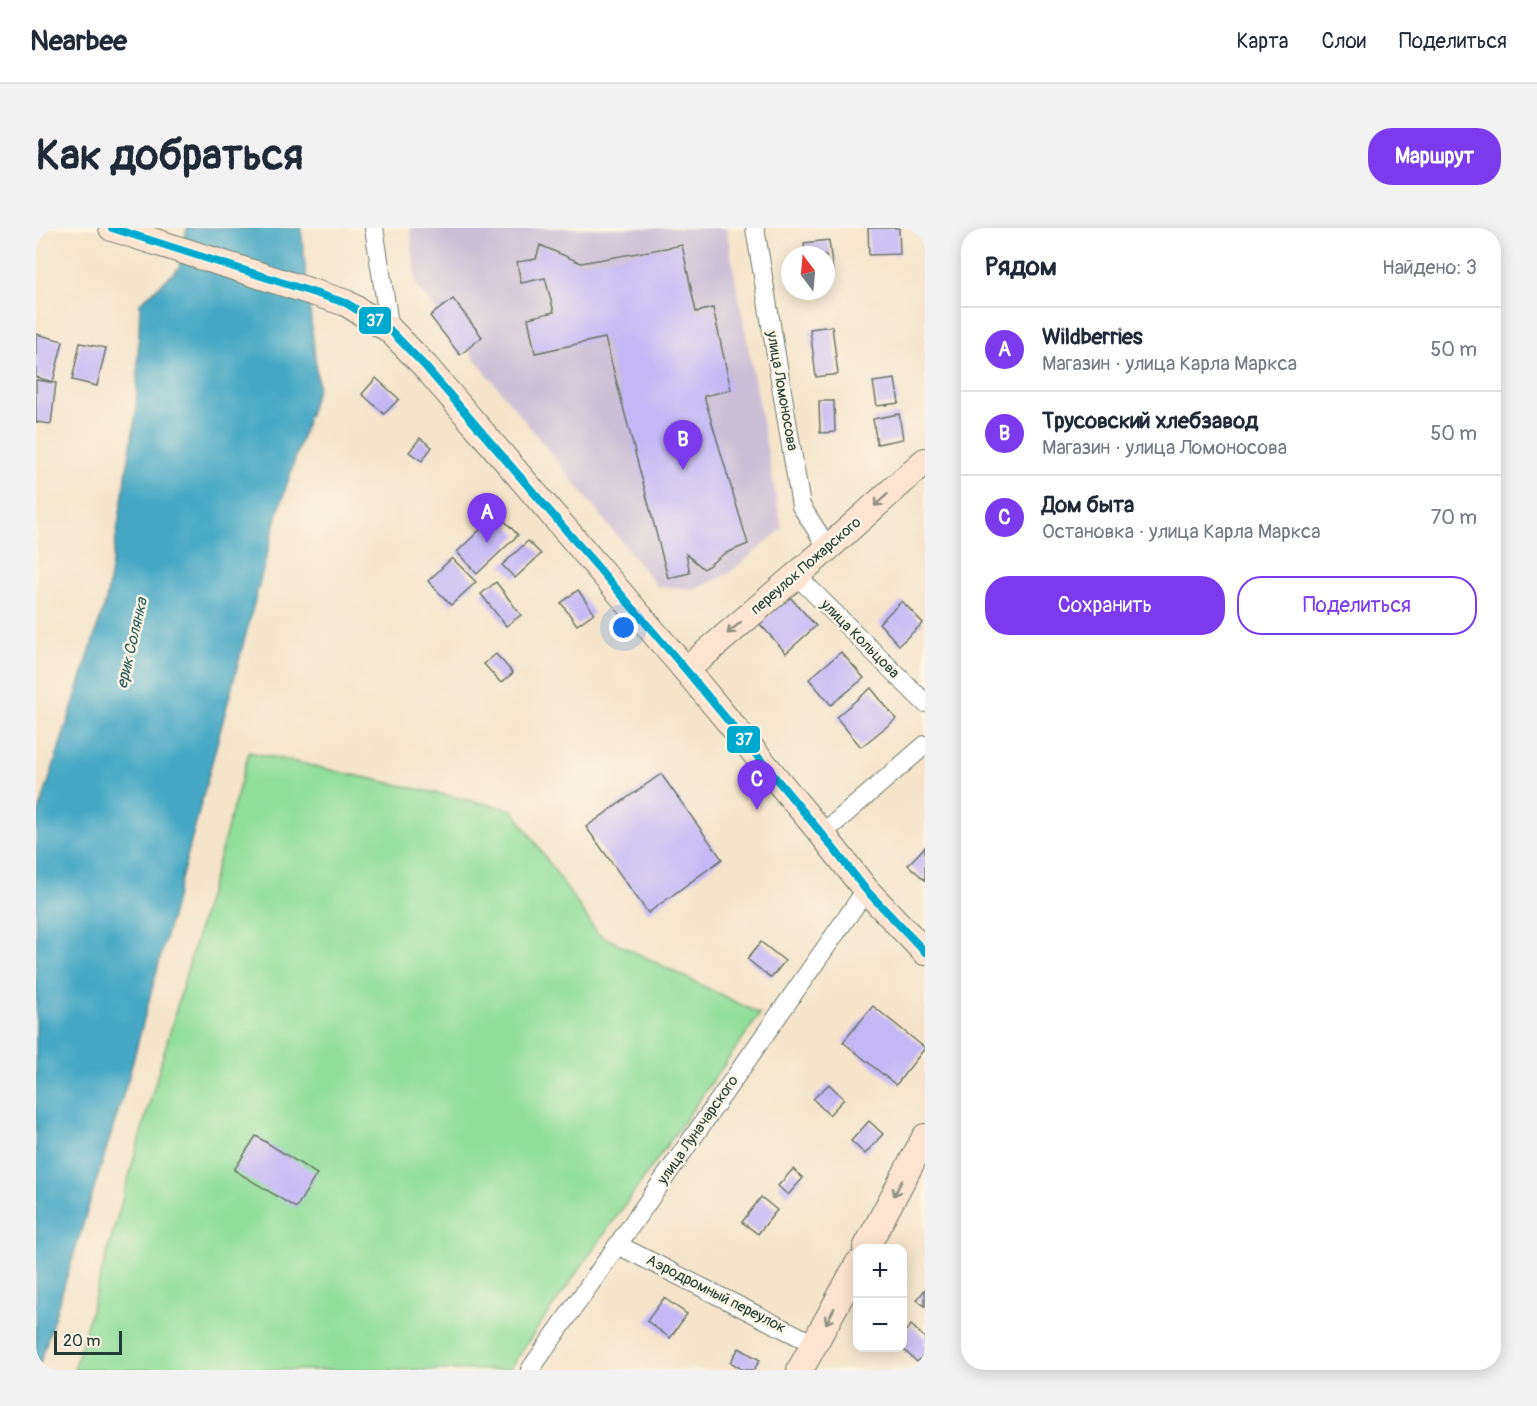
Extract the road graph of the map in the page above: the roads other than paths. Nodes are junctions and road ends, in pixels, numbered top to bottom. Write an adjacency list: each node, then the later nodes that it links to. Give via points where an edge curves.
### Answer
1 (112, 228): 4 (main road, via 346,303)
2 (374, 228): 4 (street)
3 (755, 228): 6 (street, улица Ломоносова, via 801,506)
4 (390, 330): 8 (main road)
5 (925, 461): 6 (main road, переулок Пожарского, one-way to 6)
6 (828, 548): 7 (main road, переулок Пожарского)
7 (795, 574): 8 (main road, переулок Пожарского, one-way to 8); 9 (street, улица Кольцова)
8 (686, 670): 11 (main road)
9 (925, 703)
10 (925, 745): 11 (street)
11 (822, 834): 12 (main road)
12 (866, 890): 13 (main road); 16 (street, улица Луначарского)
13 (925, 952)
14 (925, 1137): 15 (main road, one-way to 15)
15 (868, 1244)
16 (618, 1245): 18 (street, Аэродромный переулок); 19 (street, улица Луначарского)
17 (853, 1273): 18 (main road, one-way to 18)
18 (814, 1344): 20 (main road)
19 (530, 1370)
20 (800, 1370)

